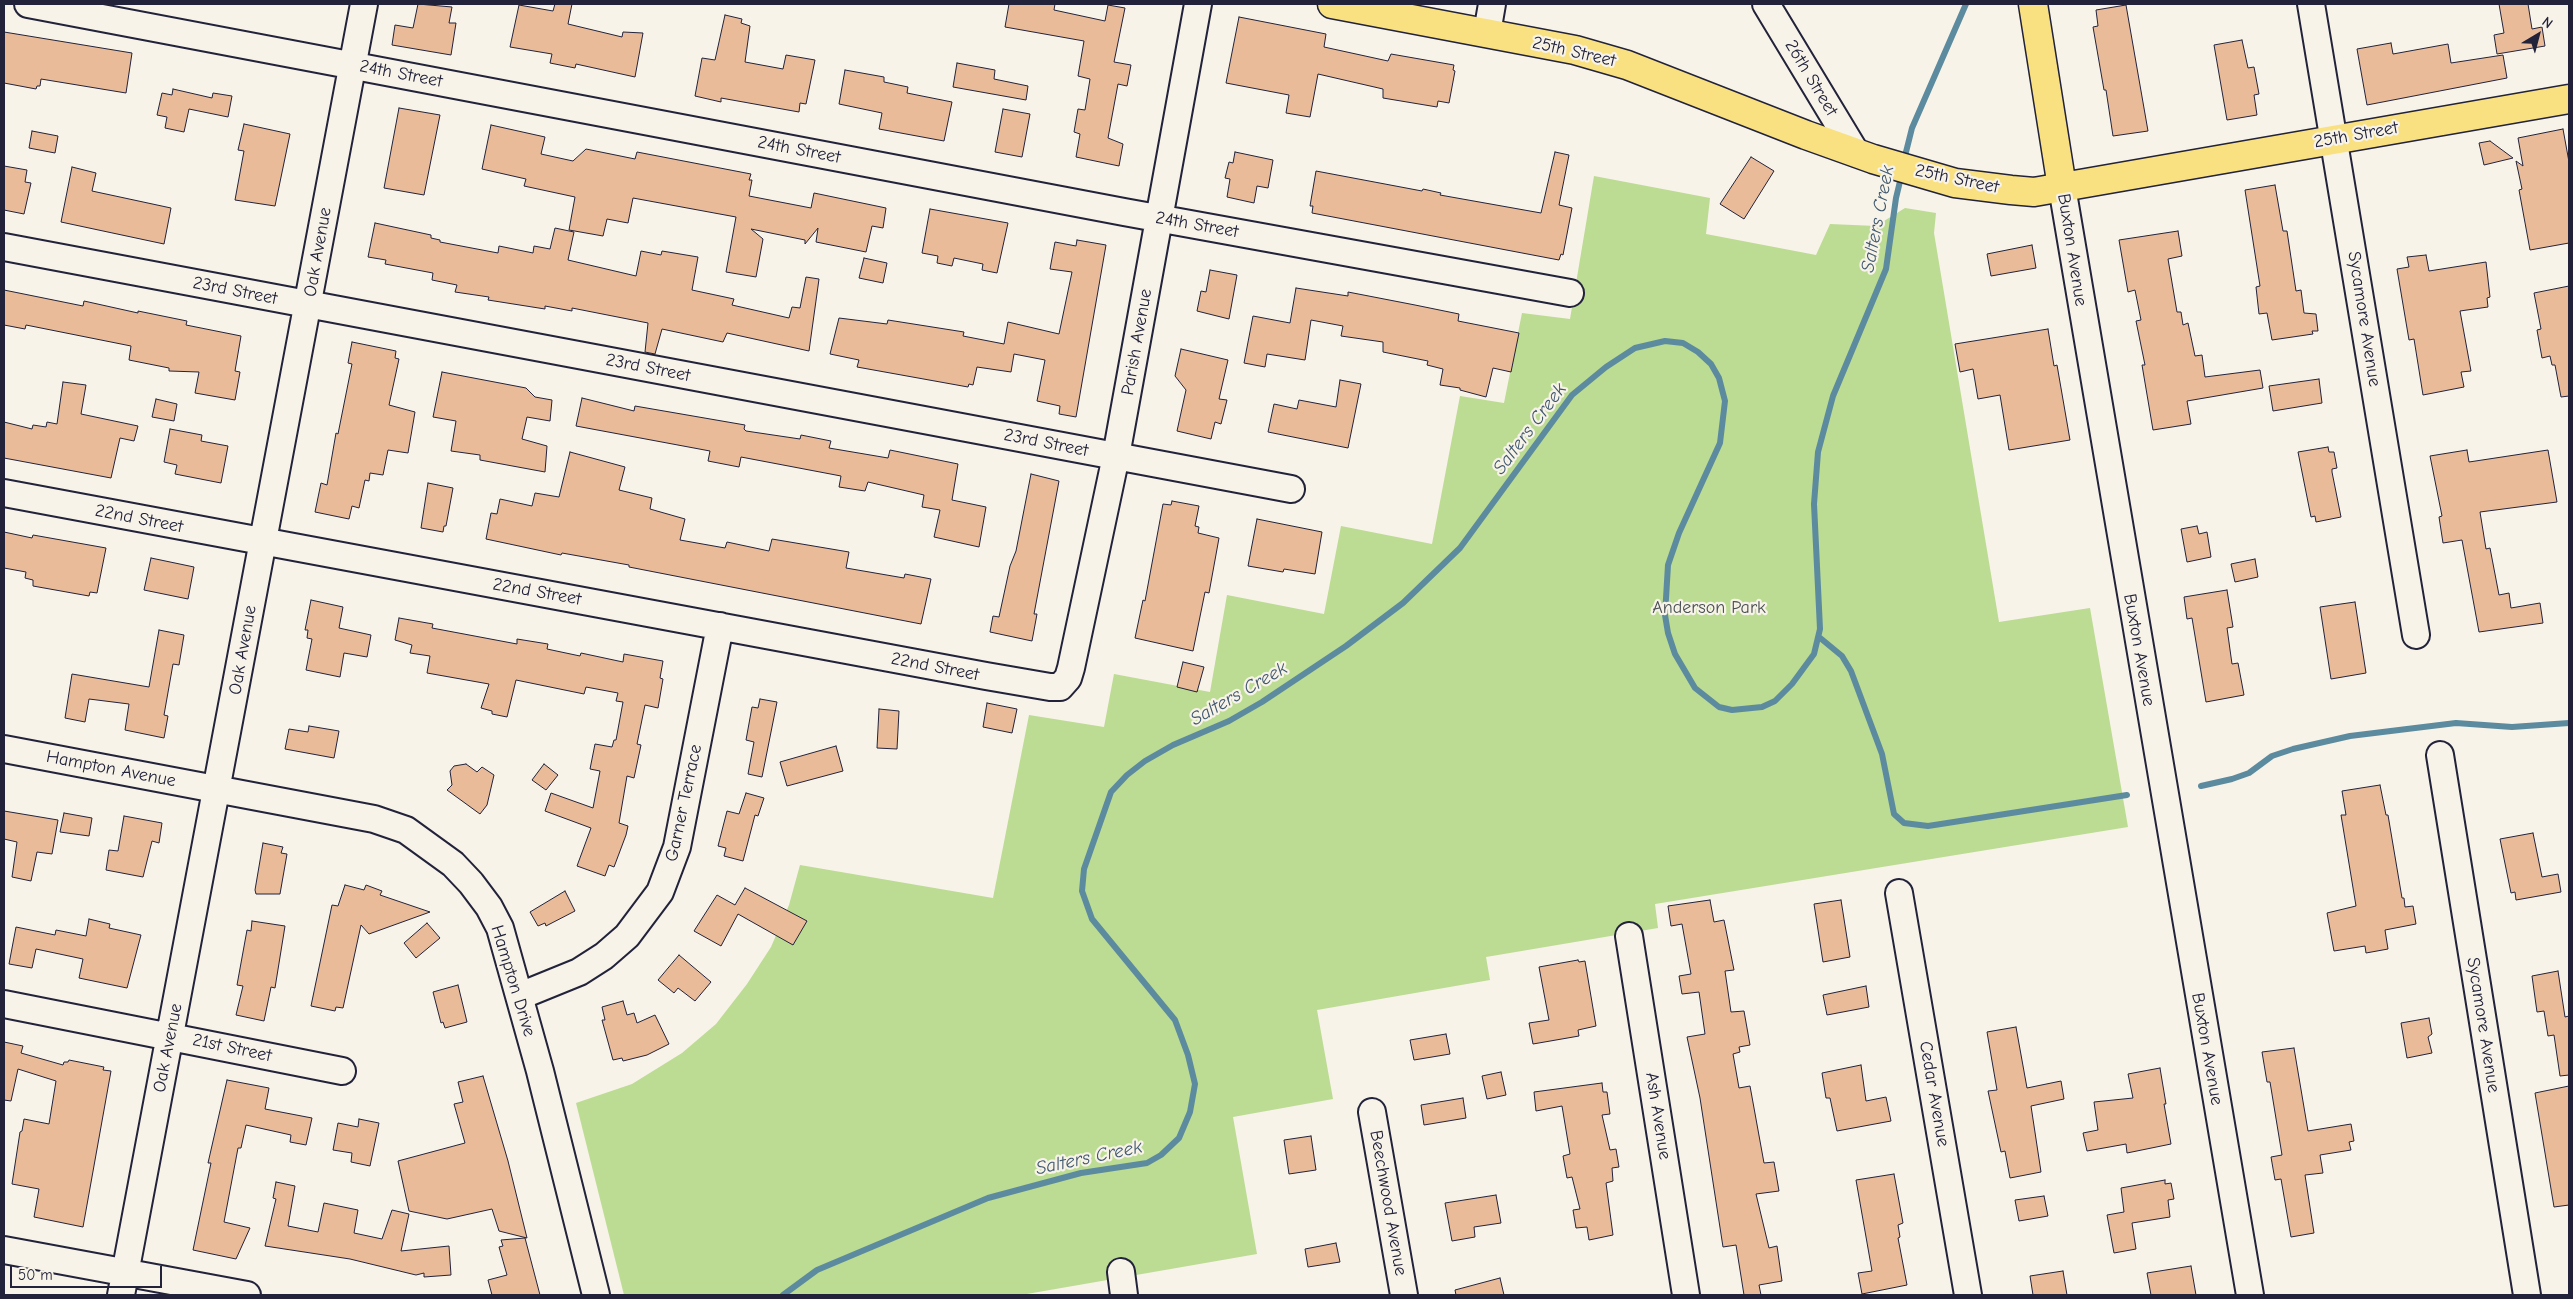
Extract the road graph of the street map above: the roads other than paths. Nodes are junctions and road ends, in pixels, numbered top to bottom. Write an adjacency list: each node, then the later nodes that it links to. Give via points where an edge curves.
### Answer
1 (28, 4): 10 (street, 24th Street)
2 (364, 4): 10 (street, Oak Avenue)
3 (1198, 4): 15 (street, Parish Avenue)
4 (1332, 4): 9 (main road, 25th Street)
5 (1492, 4): 9 (street)
6 (1766, 4): 13 (street, 26th Street)
7 (2033, 4): 14 (main road, Buxton Avenue)
8 (2310, 4): 12 (street, Sycamore Avenue)
9 (1487, 33): 13 (main road, 25th Street, via 1575,50 1628,65)
10 (352, 65): 15 (street, 24th Street); 18 (street, Oak Avenue)
11 (2569, 99): 12 (main road, 25th Street)
12 (2334, 138): 14 (main road, 25th Street); 24 (street, Sycamore Avenue)
13 (1864, 156): 14 (main road, 25th Street, via 1955,183 2034,192)
14 (2062, 187): 43 (street, Buxton Avenue)
15 (1159, 218): 17 (street, 24th Street); 19 (street, Parish Avenue)
16 (4, 247): 18 (street, 23rd Street)
17 (1570, 292)
18 (308, 304): 19 (street, 23rd Street); 22 (street, Oak Avenue)
19 (1116, 456): 20 (street, 23rd Street); 25 (street, Parish Avenue)
20 (1292, 489)
21 (4, 493): 22 (street, 22nd Street)
22 (263, 542): 23 (street, 22nd Street); 28 (street, Oak Avenue)
23 (720, 626): 25 (street, 22nd Street, via 1050,688 1060,687); 31 (street, Garner Terrace, via 677,847 660,892 627,936 604,956 579,972)
24 (2416, 635)
25 (1068, 678)
26 (4, 749): 28 (street, Hampton Avenue)
27 (2440, 755): 44 (street, Sycamore Avenue)
28 (218, 789): 31 (street, Hampton Drive, via 374,819 406,830 431,846 471,883 488,906 500,928); 33 (street, Oak Avenue)
29 (1899, 893): 42 (street, Cedar Avenue)
30 (1629, 936): 41 (street, Ash Avenue)
31 (520, 996): 39 (street, Hampton Drive)
32 (4, 1004): 33 (street, 21st Street)
33 (170, 1036): 34 (street, 21st Street); 37 (street, Oak Avenue)
34 (342, 1071)
35 (1372, 1112): 40 (street, Beechwood Avenue)
36 (4, 1250): 37 (street)
37 (123, 1284): 38 (street)
38 (247, 1295)
39 (596, 1295)
40 (1404, 1295)
41 (1686, 1295)
42 (1968, 1295)
43 (2250, 1295)
44 (2526, 1295)

